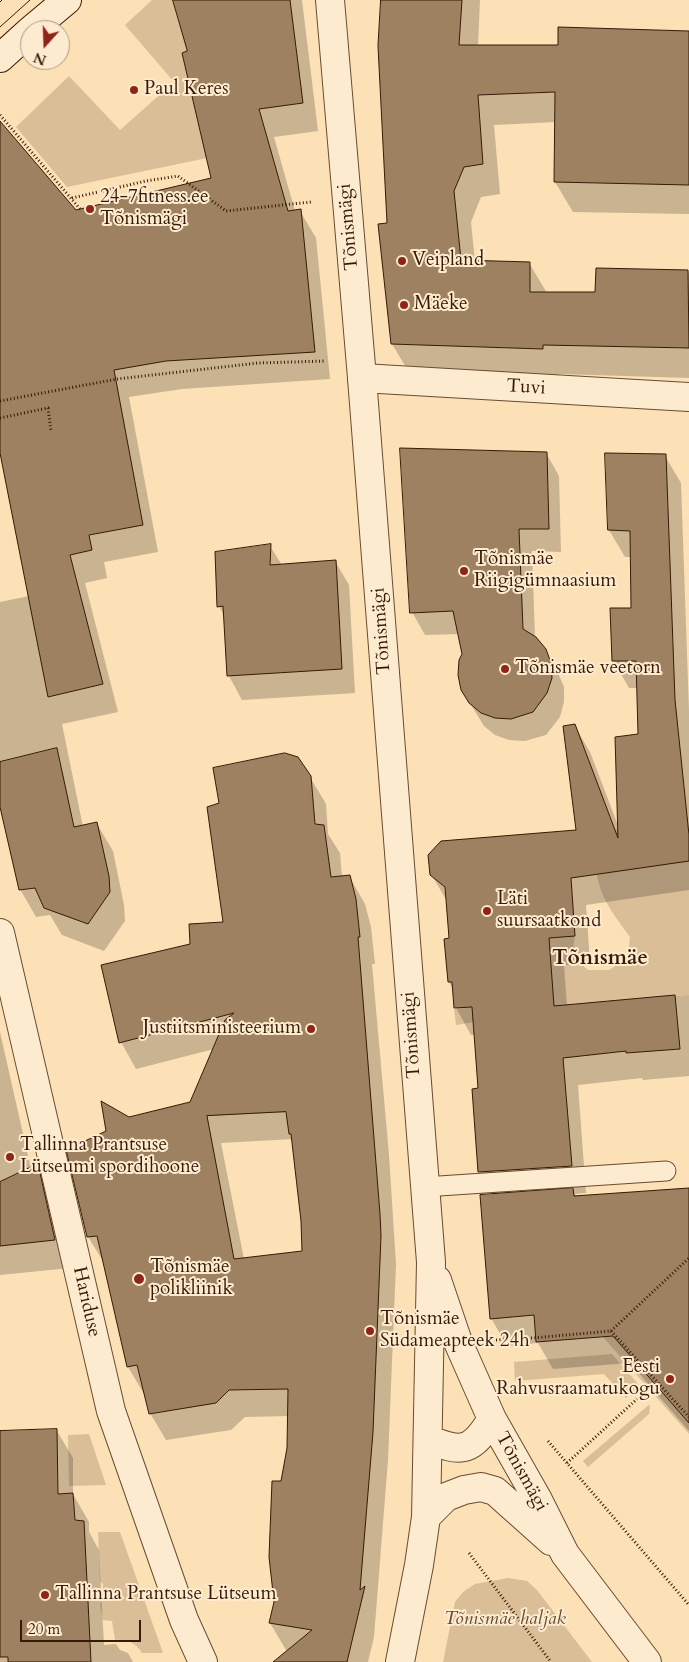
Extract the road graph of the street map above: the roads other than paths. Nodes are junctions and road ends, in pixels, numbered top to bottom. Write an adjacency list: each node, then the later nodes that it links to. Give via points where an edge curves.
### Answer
1 (67, 0): 3 (street)
2 (330, 0): 6 (street, Tõnismägi)
3 (44, 20)
4 (20, 41): 5 (street)
5 (0, 58)
6 (362, 378): 7 (street, Tuvi); 10 (street, Tõnismägi)
7 (689, 397)
8 (0, 933): 16 (street, Hariduse, via 111,1411 184,1620)
9 (666, 1171): 10 (lane)
10 (424, 1187): 11 (street, Tõnismägi)
11 (431, 1262): 12 (street, Tõnismägi, via 458,1342); 13 (street, Tõnismägi)
12 (492, 1419): 13 (street, via 481,1436 466,1448 448,1448); 15 (street, Tõnismägi)
13 (428, 1439): 14 (street, Tõnismägi)
14 (426, 1517): 15 (street, via 446,1497 464,1490 481,1488 495,1491); 17 (street, Tõnismägi)
15 (565, 1554): 18 (street, Tõnismägi)
16 (203, 1662)
17 (400, 1662)
18 (648, 1662)

